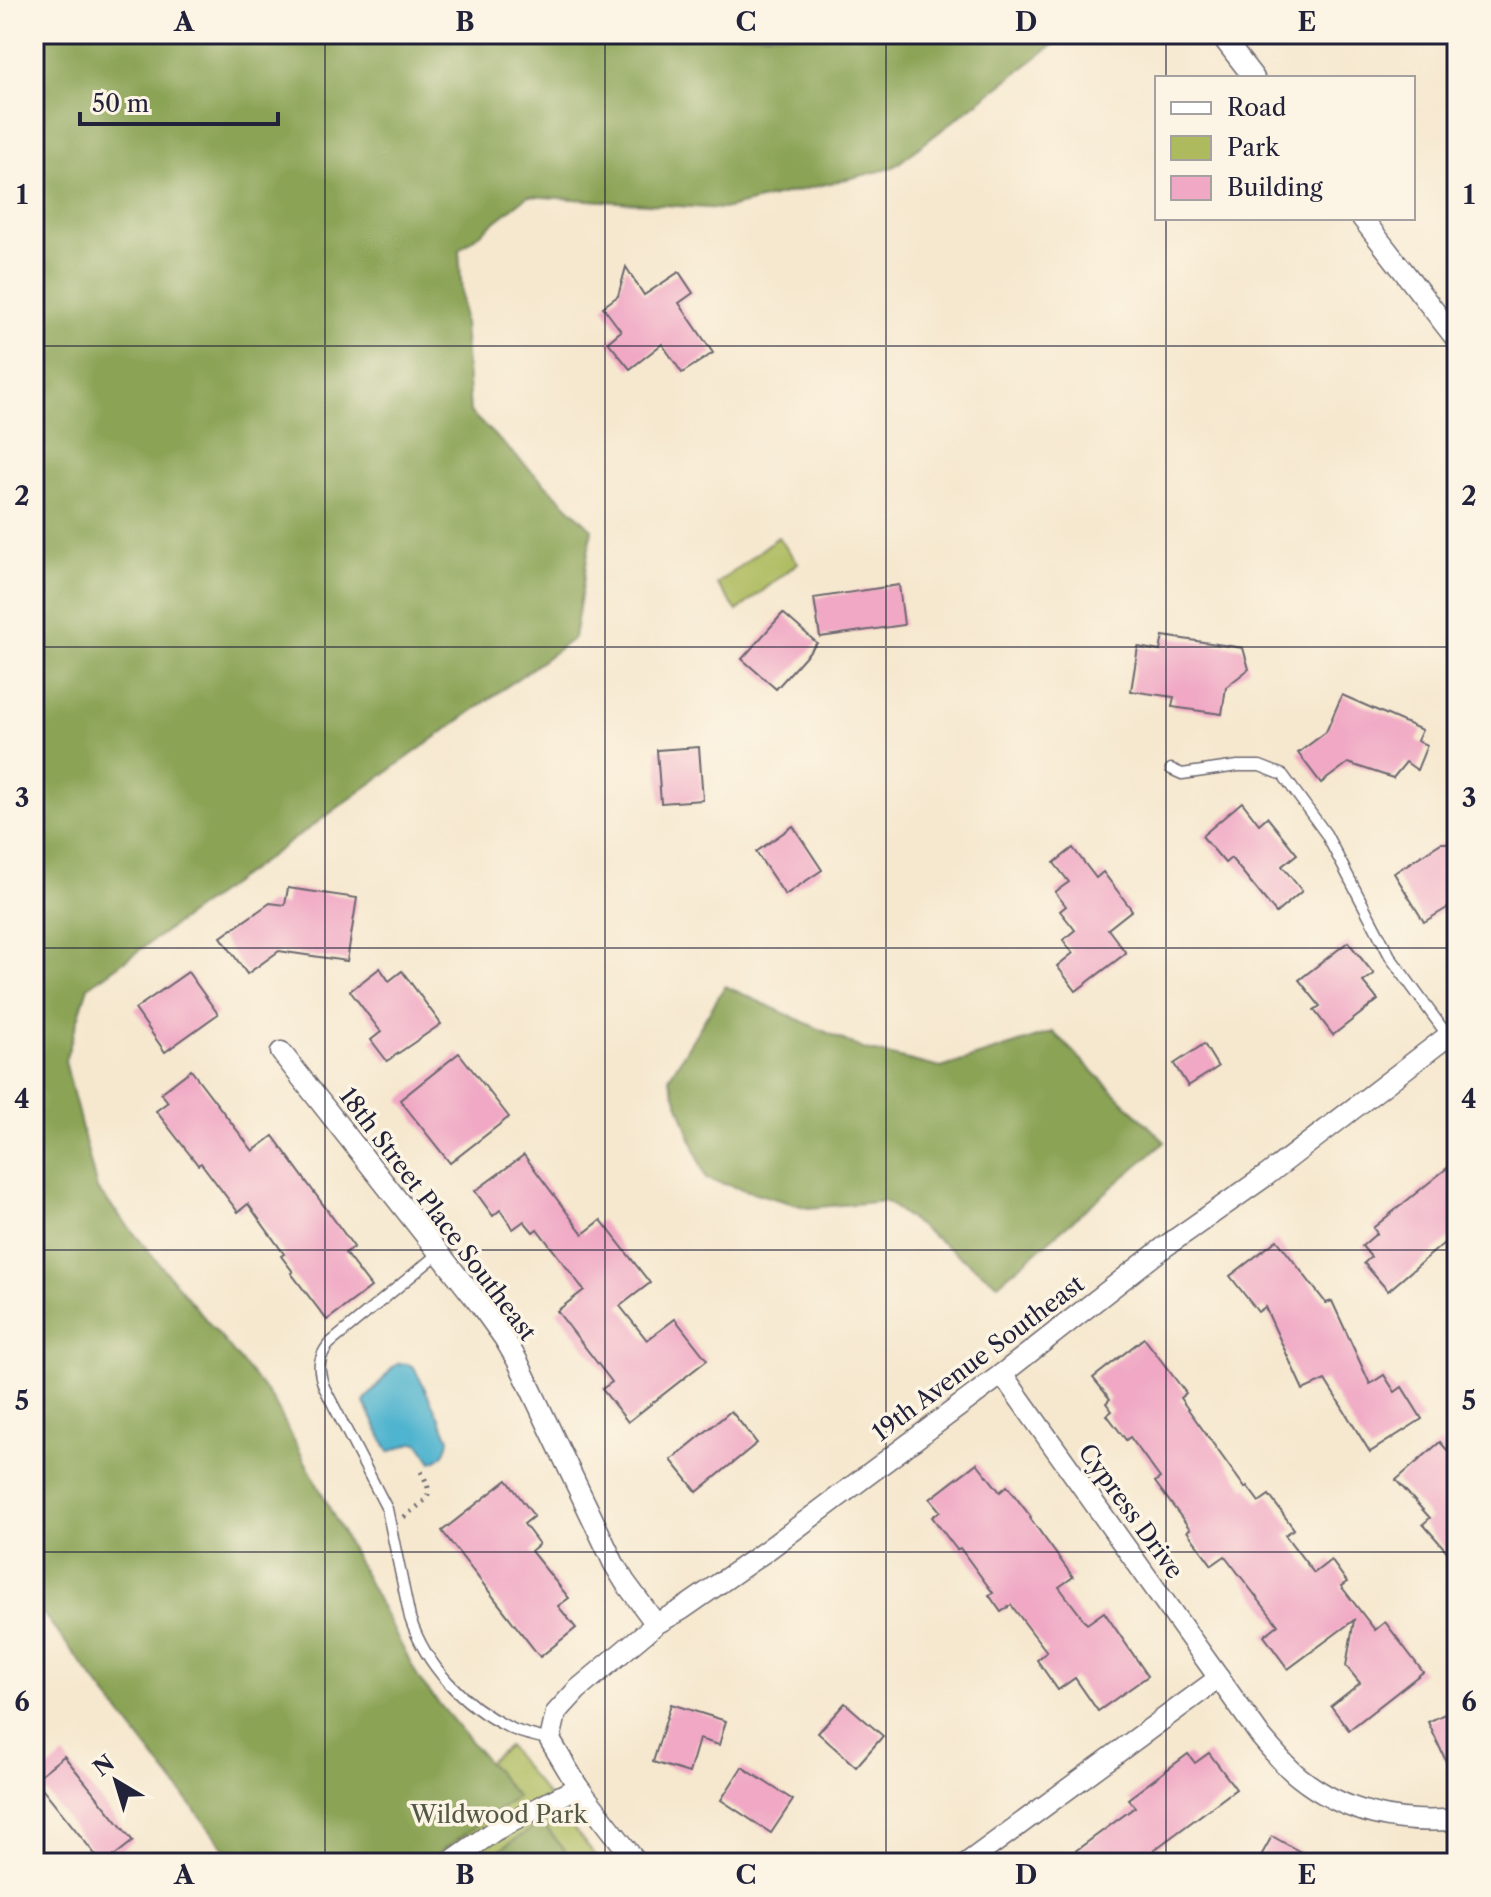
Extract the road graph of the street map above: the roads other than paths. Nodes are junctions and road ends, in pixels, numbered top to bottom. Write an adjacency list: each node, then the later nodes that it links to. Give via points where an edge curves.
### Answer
1 (1221, 35): 2 (street)
2 (1252, 76)
3 (1364, 220): 4 (street)
4 (1457, 340)
5 (1171, 769): 6 (lane, via 1182,774 1260,766 1283,775 1326,834 1391,958)
6 (1453, 1033): 9 (street, 19th Avenue Southeast)
7 (281, 1052): 8 (street, 18th Street Place Southeast)
8 (439, 1253): 10 (street, 18th Street Place Southeast, via 504,1338 614,1564); 12 (lane, via 329,1344 319,1372 387,1509 410,1618 433,1664 482,1712 511,1729)
9 (1002, 1374): 10 (street, 19th Avenue Southeast, via 766,1551); 11 (street, Cypress Drive)
10 (656, 1624): 12 (street, 19th Avenue Southeast, via 577,1690 556,1713)
11 (1219, 1678): 14 (street, Cypress Drive, via 1281,1760 1318,1791 1352,1808 1401,1820); 17 (street)
12 (550, 1740): 13 (street)
13 (578, 1787): 15 (street, via 494,1831); 16 (street)
14 (1457, 1819)
15 (449, 1863)
16 (637, 1863)
17 (967, 1863)

